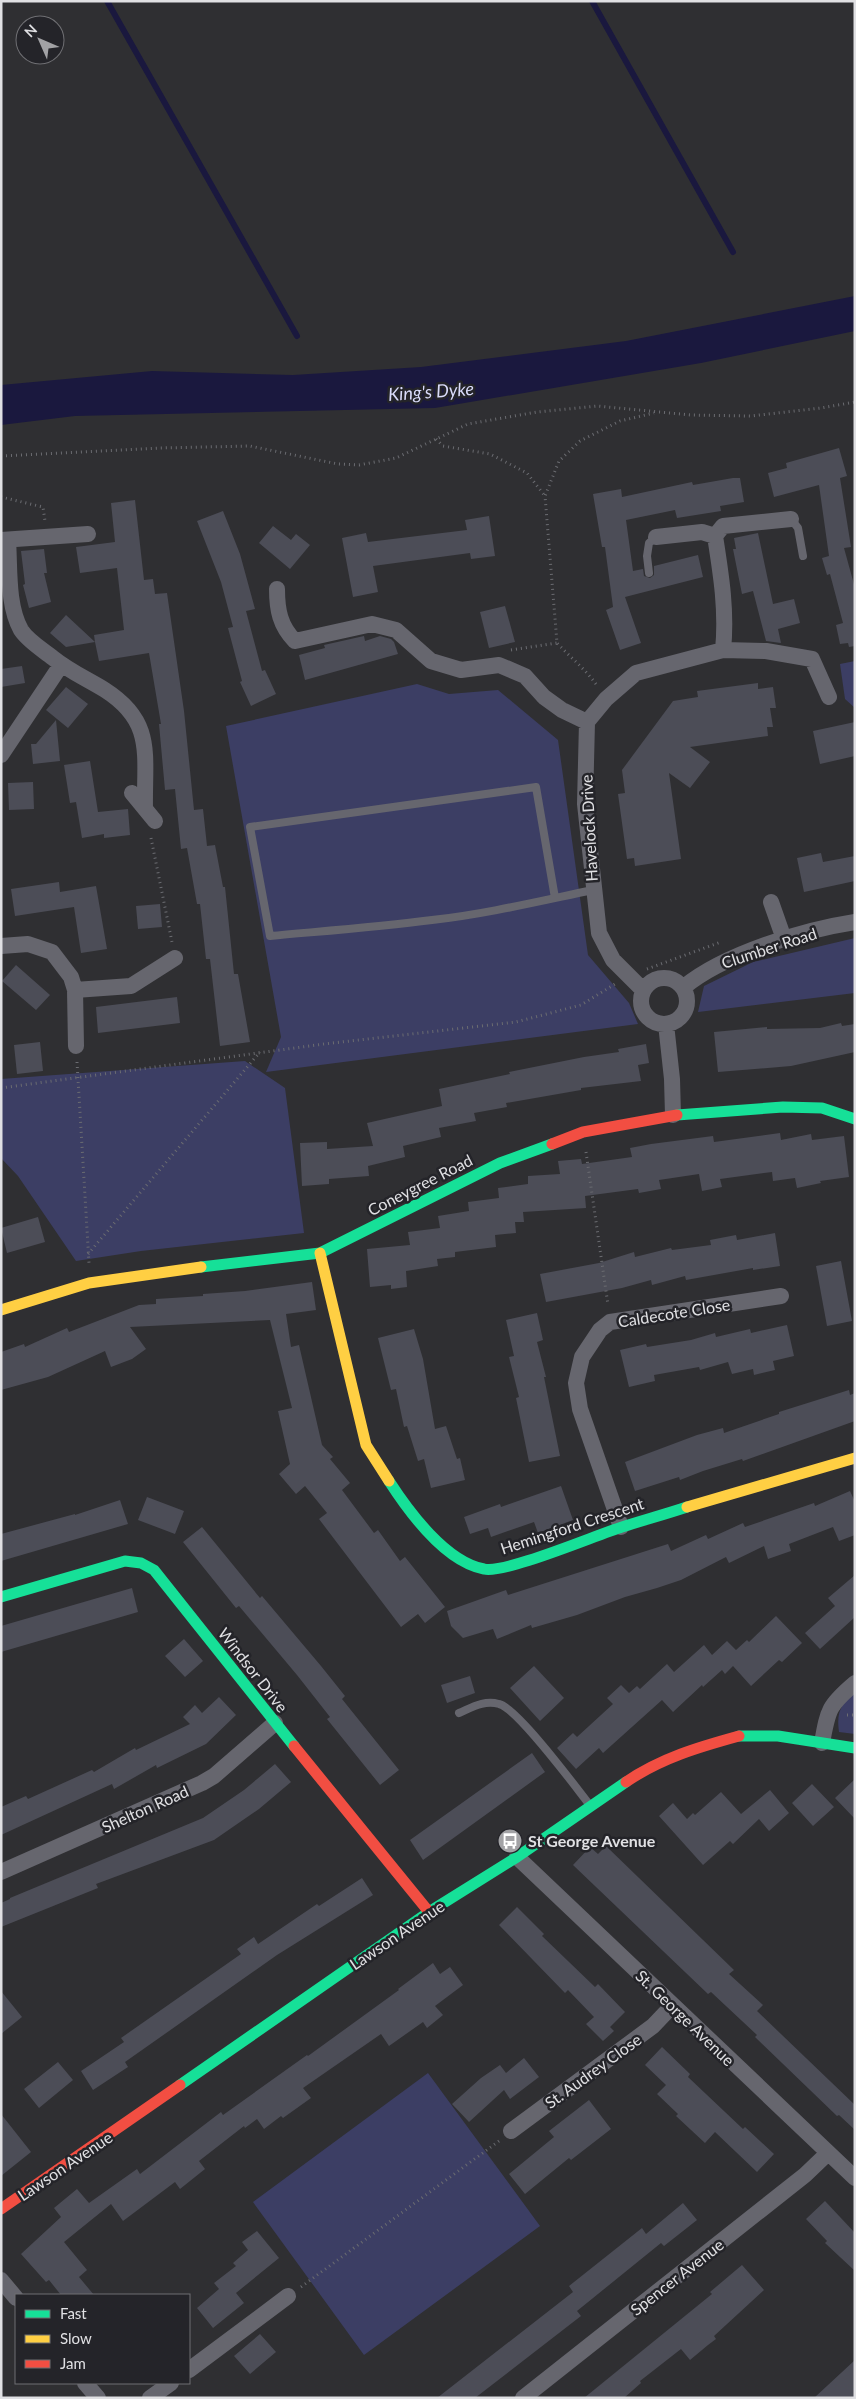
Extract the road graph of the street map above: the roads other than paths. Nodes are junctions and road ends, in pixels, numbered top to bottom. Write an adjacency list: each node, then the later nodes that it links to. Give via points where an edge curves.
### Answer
1 (791, 519): 3 (street, via 723,526); 6 (lane, via 798,528)
2 (88, 534): 5 (street)
3 (715, 536): 4 (street, via 702,532); 9 (street, via 726,627)
4 (656, 537): 7 (lane, via 649,543)
5 (5, 540): 10 (street, via 14,614 22,631)
6 (803, 556)
7 (649, 573)
8 (277, 589): 12 (street, via 277,610 284,630 295,641 372,624 396,630 431,661 461,670 499,665 526,676 544,697)
9 (723, 650): 11 (street, via 766,651 812,659); 12 (street, via 636,673 606,699)
10 (61, 664): 13 (street); 15 (street, via 130,709 140,726 145,744)
11 (829, 697)
12 (587, 722): 17 (street, Havelock Drive, via 584,804)
13 (1, 755)
14 (132, 793): 15 (street)
15 (144, 808): 16 (street)
16 (155, 821)
17 (593, 890): 18 (lane); 26 (street, Havelock Drive, via 599,933 613,960)
18 (555, 898): 18 (lane, via 433,920 270,936 250,827 536,787)
19 (771, 902): 21 (street)
20 (855, 922): 21 (street, Clumber Road)
21 (784, 939): 24 (street, Clumber Road, via 713,966)
22 (1, 946): 25 (street, via 28,944 52,952 71,977)
23 (175, 958): 25 (street, via 130,986)
24 (684, 987): 26 (street, via 673,979 662,978 649,983); 27 (street, via 687,998 684,1013)
25 (75, 990): 28 (street)
26 (644, 990): 27 (street, via 641,995 642,1011 652,1021)
27 (666, 1024): 29 (street)
28 (76, 1046)
29 (673, 1115): 30 (street, Coneygree Road, via 783,1107 822,1108); 31 (street, Coneygree Road, via 583,1132 500,1163)
30 (855, 1119)
31 (320, 1253): 33 (street, Coneygree Road, via 90,1283); 35 (street, Hemingford Crescent, via 366,1445 398,1495 436,1540 462,1561 486,1570 516,1564)
32 (781, 1296): 35 (street, Caldecote Close, via 610,1322 600,1330 582,1357 576,1383 580,1408)
33 (1, 1310)
34 (855, 1458): 35 (street, Hemingford Crescent)
35 (620, 1527)
36 (1, 1597): 39 (street, Windsor Drive, via 125,1561 141,1563 154,1570)
37 (855, 1683): 40 (street, via 834,1701 827,1715)
38 (459, 1713): 42 (lane, via 482,1702 501,1704 518,1718)
39 (274, 1723): 44 (street, Shelton Road, via 202,1783); 45 (street, Windsor Drive)
40 (822, 1742): 41 (street, Lawson Avenue); 42 (street, Lawson Avenue, via 778,1736 740,1736 685,1751 639,1773)
41 (855, 1748)
42 (591, 1806): 43 (street, Lawson Avenue)
43 (517, 1857): 45 (street, Lawson Avenue); 46 (street, St. George Avenue)
44 (1, 1872)
45 (429, 1912): 50 (street, Lawson Avenue)
46 (672, 2006): 47 (street, St. Audrey Close, via 653,2026); 48 (street, St. George Avenue)
47 (511, 2131)
48 (828, 2153): 49 (street, St. George Avenue); 59 (street, Spencer Avenue, via 805,2175)
49 (855, 2178)
50 (1, 2209)
51 (1, 2280): 53 (street)
52 (288, 2296): 54 (street)
53 (15, 2297)
54 (190, 2369)
55 (86, 2384): 57 (street)
56 (170, 2384): 58 (street)
57 (98, 2398)
58 (150, 2398)
59 (523, 2398)

